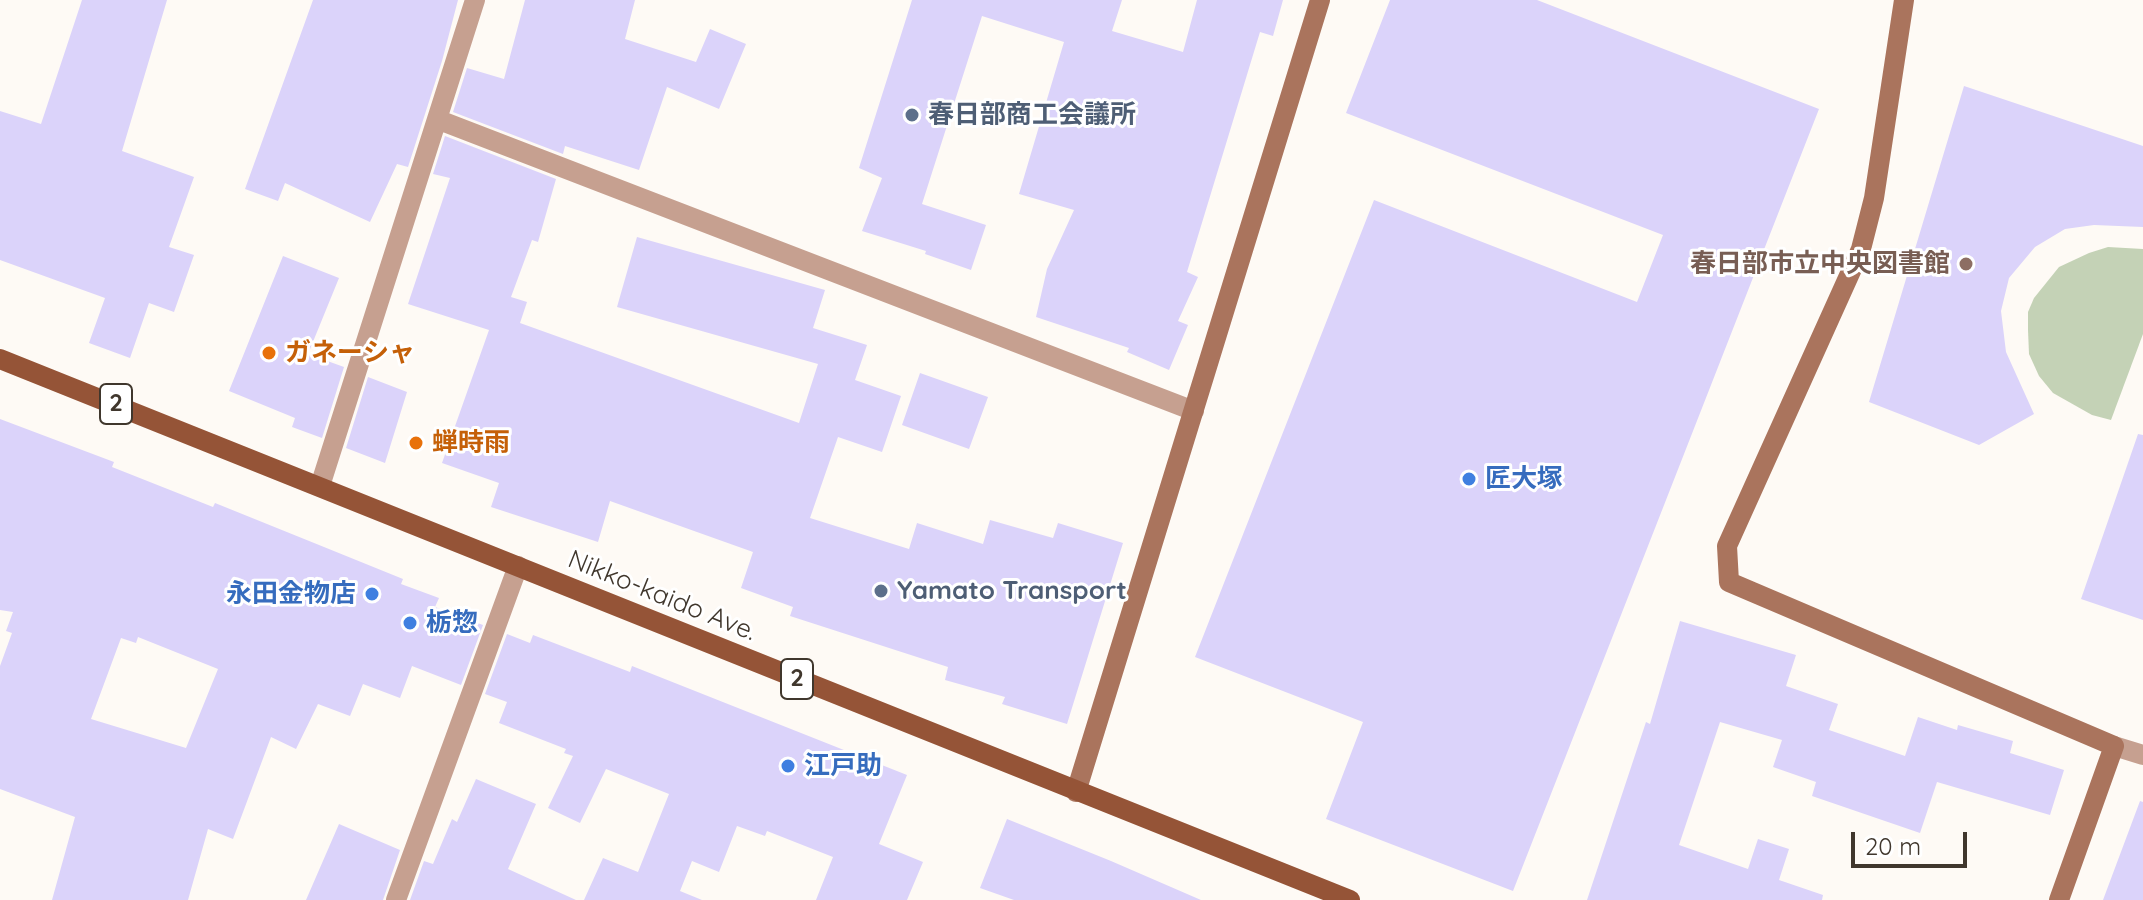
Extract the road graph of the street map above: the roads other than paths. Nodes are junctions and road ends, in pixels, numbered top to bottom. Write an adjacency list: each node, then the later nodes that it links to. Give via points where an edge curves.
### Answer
1 (475, 0): 4 (street)
2 (1320, 0): 6 (street)
3 (1904, 0): 9 (street, via 1874,198 1861,249 1727,546 1729,582)
4 (439, 120): 6 (street); 7 (street)
5 (0, 359): 7 (main road, Nikko-kaido Ave. / 2)
6 (1194, 411): 11 (street)
7 (320, 486): 8 (main road, Nikko-kaido Ave. / 2)
8 (518, 566): 11 (main road, Nikko-kaido Ave. / 2); 12 (street)
9 (2114, 746): 10 (street); 14 (street)
10 (2143, 755)
11 (1076, 792): 13 (main road, Nikko-kaido Ave. / 2)
12 (396, 900)
13 (1350, 900)
14 (2059, 900)

